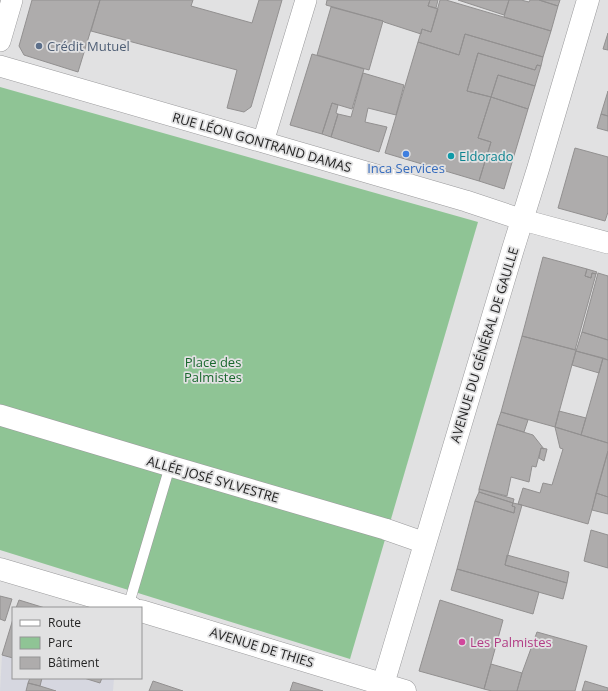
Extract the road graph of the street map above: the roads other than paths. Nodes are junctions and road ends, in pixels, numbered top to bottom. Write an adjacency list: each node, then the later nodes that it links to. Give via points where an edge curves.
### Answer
1 (12, 0): 4 (street)
2 (306, 0): 6 (street)
3 (588, 0): 7 (street, AVENUE DU GÉNÉRAL DE GAULLE)
4 (0, 41)
5 (0, 66): 6 (street, RUE LÉON GONTRAND DAMAS)
6 (263, 142): 7 (street, RUE LÉON GONTRAND DAMAS)
7 (523, 220): 8 (street, RUE LÉON GONTRAND DAMAS); 11 (street, AVENUE DU GÉNÉRAL DE GAULLE)
8 (608, 243)
9 (0, 415): 10 (street, ALLÉE JOSÉ SYLVESTRE)
10 (170, 466): 11 (street, ALLÉE JOSÉ SYLVESTRE, via 369,524); 14 (lane)
11 (425, 543): 16 (street, AVENUE DU GÉNÉRAL DE GAULLE)
12 (0, 569): 13 (street, AVENUE DE THIES)
13 (127, 607)
14 (135, 607)
15 (142, 612): 16 (street, AVENUE DE THIES)
16 (383, 688): 17 (street, AVENUE DE THIES)
17 (405, 691)

